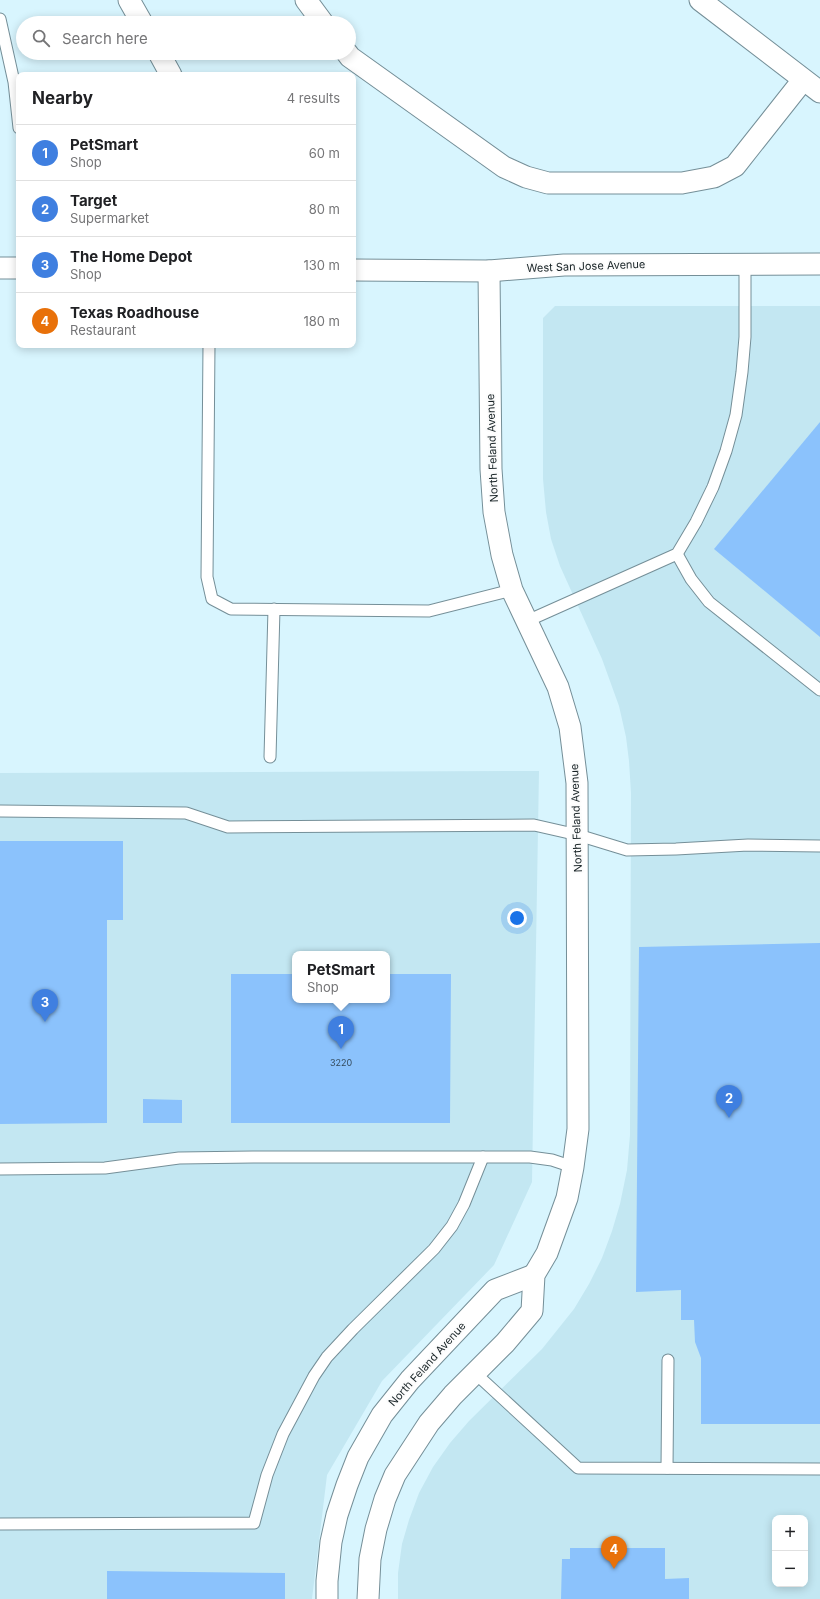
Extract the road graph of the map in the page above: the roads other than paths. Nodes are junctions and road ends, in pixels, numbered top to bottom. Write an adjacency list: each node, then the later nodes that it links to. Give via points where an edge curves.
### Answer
1 (129, 0): 4 (street)
2 (306, 0): 5 (street)
3 (700, 0): 10 (street)
4 (138, 16)
5 (319, 16)
6 (0, 19): 12 (lane)
7 (163, 60): 9 (street)
8 (354, 60): 10 (street, via 504,167 548,183 682,183 714,177 735,166)
9 (169, 72)
10 (803, 80): 11 (street)
11 (820, 92)
12 (16, 100)
13 (745, 264): 14 (street, West San Jose Avenue); 18 (street, West San Jose Avenue, via 564,265); 20 (lane, via 745,337 736,415 713,487)
14 (820, 264)
15 (0, 268): 16 (street)
16 (16, 268)
17 (356, 270): 18 (street, West San Jose Avenue)
18 (489, 271): 21 (street, North Feland Avenue, via 491,469 502,555)
19 (209, 348): 22 (lane, via 207,577 212,599 231,610)
20 (677, 554): 23 (lane); 24 (lane, via 691,579 709,602)
21 (512, 590): 22 (lane, via 429,611); 23 (street, North Feland Avenue)
22 (274, 610): 25 (lane)
23 (527, 621): 27 (street, North Feland Avenue, via 558,687 570,727 577,783)
24 (820, 690)
25 (270, 757)
26 (0, 811): 27 (lane, via 186,812 228,827 534,825)
27 (578, 835): 28 (lane, via 627,850 676,850 748,845); 30 (street, North Feland Avenue, via 578,1129)
28 (820, 846)
29 (484, 1157): 30 (lane, via 530,1157 552,1160); 31 (lane, via 179,1158 105,1168); 37 (lane, via 452,1226 434,1249 327,1357 314,1376 282,1434 267,1475 254,1523)
30 (573, 1167): 32 (street, North Feland Avenue, via 567,1198 558,1224 547,1253)
31 (0, 1169)
32 (534, 1275): 34 (street, North Feland Avenue, via 532,1311); 38 (street, North Feland Avenue, via 495,1290 410,1380 382,1415 358,1457 337,1515 331,1542)
33 (668, 1360): 35 (lane)
34 (475, 1373): 35 (lane, via 578,1468); 39 (street, North Feland Avenue, via 429,1423 395,1475 376,1529 370,1559)
35 (667, 1468): 36 (lane)
36 (820, 1469)
37 (0, 1524)
38 (327, 1599)
39 (368, 1599)

